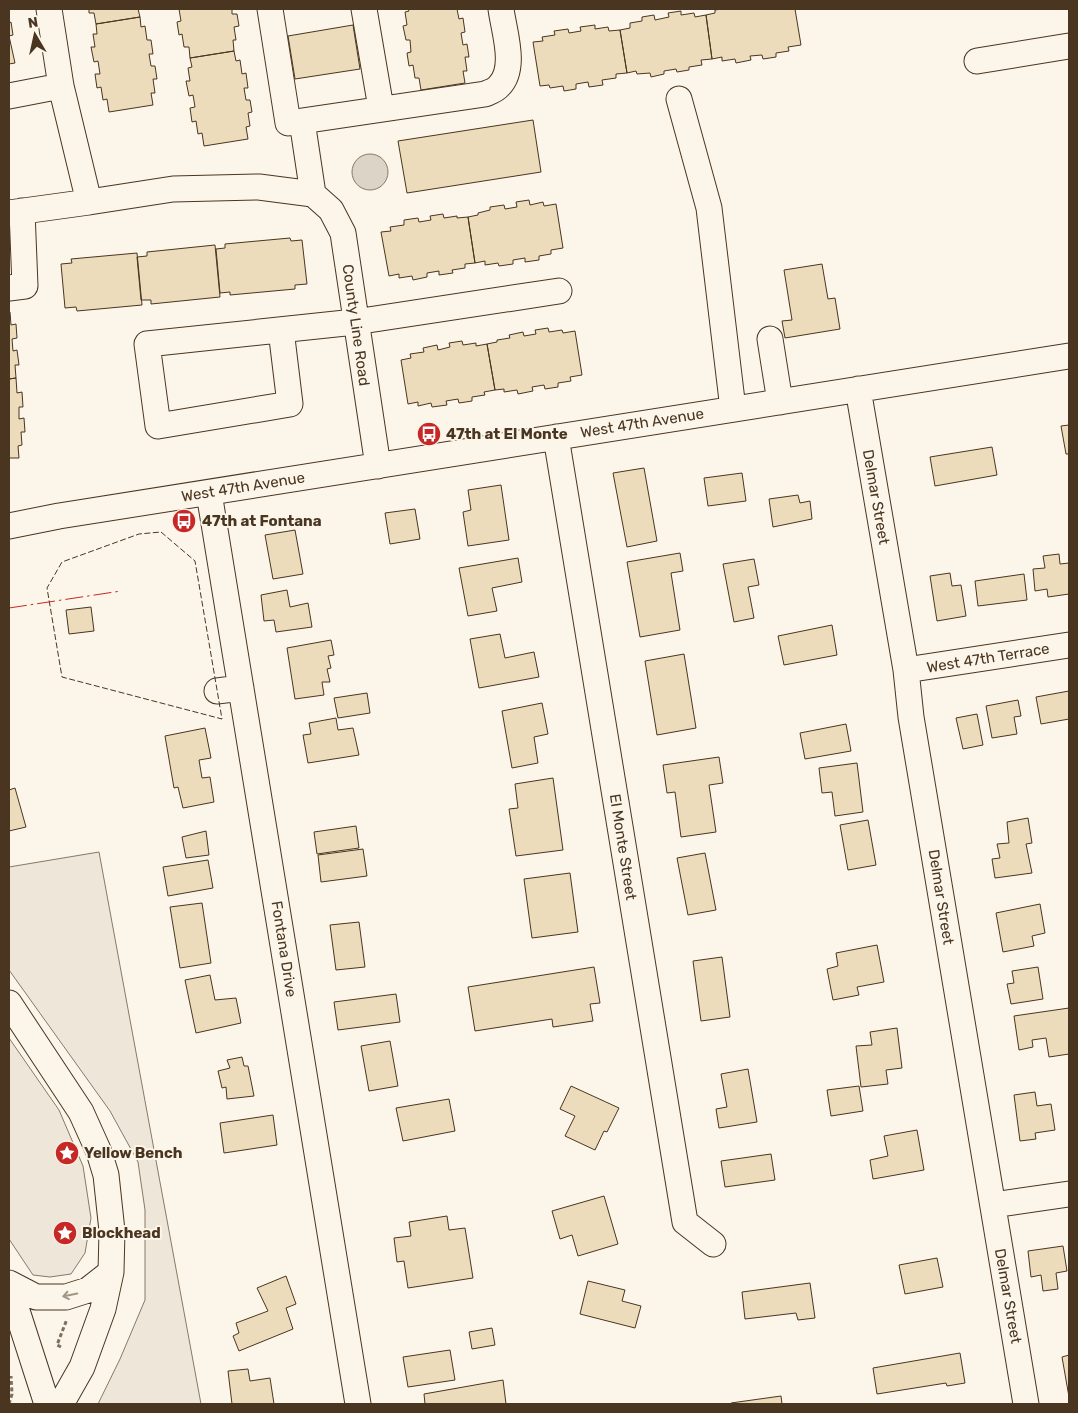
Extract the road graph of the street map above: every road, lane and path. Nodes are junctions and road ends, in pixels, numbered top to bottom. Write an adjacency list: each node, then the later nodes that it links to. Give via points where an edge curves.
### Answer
1 (49, 9): 7 (street)
2 (270, 9): 11 (street, via 288,123)
3 (364, 9): 10 (street)
4 (501, 9): 10 (street, via 509,62 506,76 498,88 485,94)
5 (1069, 46): 6 (street)
6 (976, 61)
7 (61, 86): 8 (street); 13 (street)
8 (9, 96)
9 (679, 99): 23 (street, via 709,208)
10 (380, 108): 11 (street)
11 (302, 121): 12 (street)
12 (313, 194): 13 (street, via 259,187 172,189); 17 (street, County Line Road, via 331,210 343,233)
13 (89, 202): 14 (street)
14 (16, 212): 15 (street, via 25,286)
15 (9, 288)
16 (559, 291): 17 (street)
17 (355, 322): 18 (street); 25 (street, County Line Road)
18 (281, 330): 18 (street, via 290,404 158,426 147,344)
19 (770, 339): 22 (street)
20 (1069, 356): 21 (street, West 47th Avenue)
21 (858, 390): 22 (street, West 47th Avenue); 29 (street, Delmar Street)
22 (780, 402): 23 (street, West 47th Avenue)
23 (732, 409): 24 (street, West 47th Avenue)
24 (556, 437): 25 (street, West 47th Avenue); 33 (street, El Monte Street, via 685,1222)
25 (378, 466): 26 (street, West 47th Avenue)
26 (209, 493): 27 (street, West 47th Avenue); 42 (street, Fontana Drive, via 229,690)
27 (9, 526)
28 (1069, 645): 29 (street, West 47th Terrace)
29 (906, 670): 32 (street, Delmar Street, via 911,717)
30 (9, 1003): 34 (street, via 81,1112 99,1152 106,1175 112,1232)
31 (1069, 1194): 32 (street)
32 (993, 1205): 43 (street, Delmar Street)
33 (713, 1244)
34 (111, 1272): 35 (street, one-way to 35, via 88,1290 66,1297 36,1297); 41 (street, via 103,1309 85,1358)
35 (9, 1285): 40 (street)
36 (68, 1311): 37 (path, via 58,1345)
37 (61, 1347)
38 (9, 1369): 39 (path, via 12,1394)
39 (9, 1404)
40 (47, 1404)
41 (60, 1404)
42 (358, 1404)
43 (1026, 1404)

